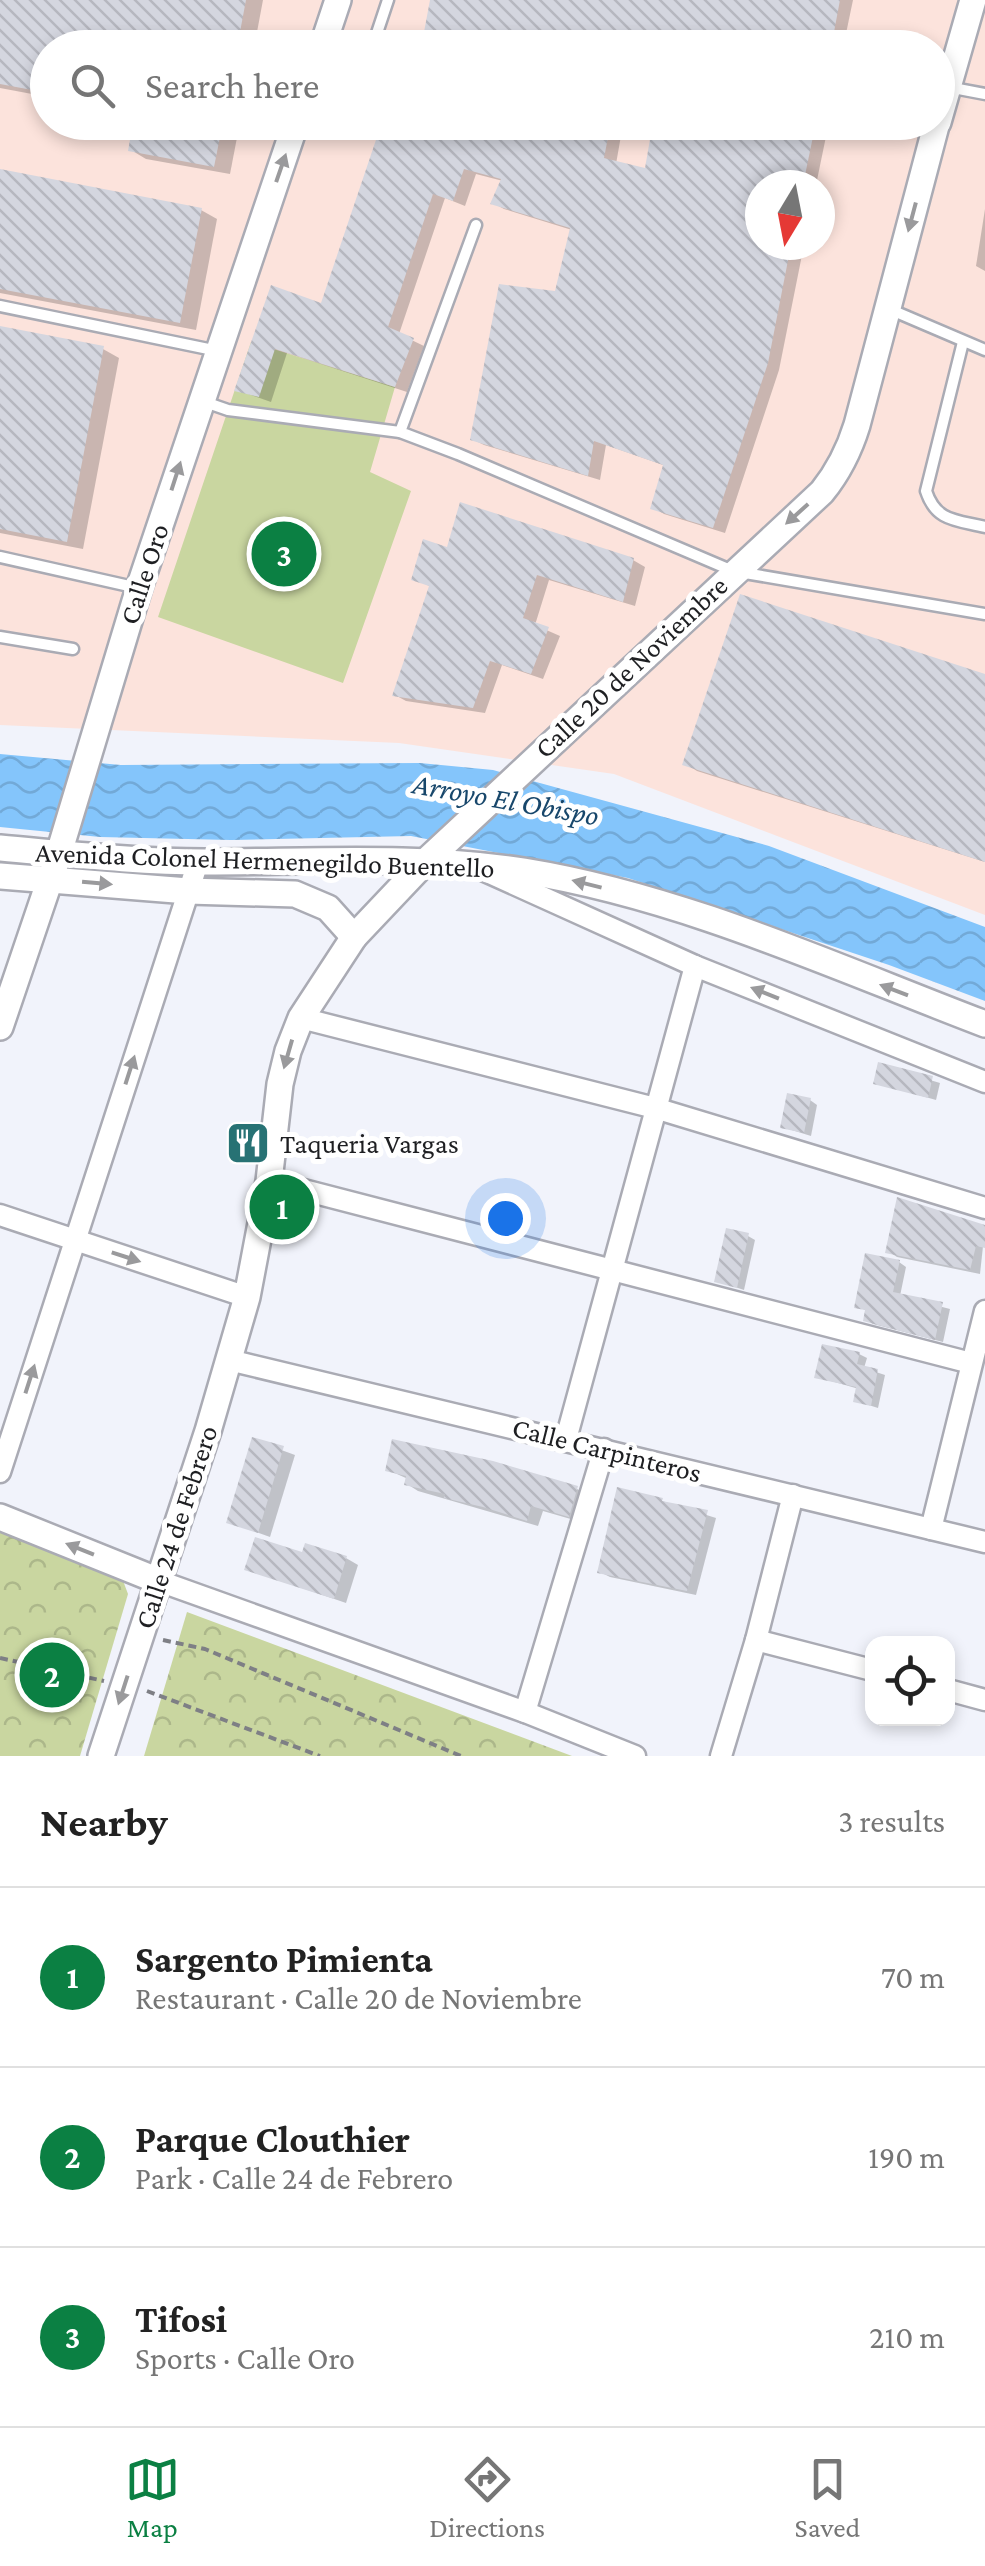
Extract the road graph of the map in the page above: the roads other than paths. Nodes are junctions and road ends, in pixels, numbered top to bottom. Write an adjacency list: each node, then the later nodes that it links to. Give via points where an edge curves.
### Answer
1 (338, 0): 4 (street)
2 (388, 0): 5 (lane)
3 (973, 0): 6 (street, Calle 20 de Noviembre)
4 (328, 30)
5 (378, 30)
6 (955, 60)
7 (955, 88): 8 (lane)
8 (985, 94)
9 (290, 140): 16 (street, Calle Oro, one-way to 9)
10 (932, 140): 13 (street, Calle 20 de Noviembre, one-way to 13)
11 (476, 225): 18 (lane)
12 (0, 306): 16 (lane)
13 (888, 309): 14 (lane); 21 (street, Calle 20 de Noviembre, one-way to 21, via 853,438 836,474)
14 (962, 342): 15 (lane); 19 (lane, via 926,491 944,517)
15 (985, 350)
16 (218, 351): 17 (street, Calle Oro)
17 (201, 401): 18 (lane); 22 (street, Calle Oro, one-way to 17)
18 (400, 432): 21 (lane)
19 (985, 527)
20 (0, 557): 22 (lane)
21 (733, 571): 23 (lane); 29 (street, Calle 20 de Noviembre)
22 (139, 588): 26 (street, Calle Oro)
23 (985, 614)
24 (0, 637): 25 (lane)
25 (73, 650)
26 (61, 846): 27 (street, Avenida Colonel Hermenegildo Buentello); 28 (street, Avenida Colonel Hermenegildo Buentello); 32 (street, Calle Oro)
27 (0, 848)
28 (198, 862): 29 (street, Avenida Colonel Hermenegildo Buentello); 33 (street)
29 (425, 862): 30 (street, Avenida Colonel Hermenegildo Buentello); 34 (street, Calle 20 de Noviembre)
30 (468, 864): 35 (street); 37 (street, Avenida Colonel Hermenegildo Buentello, one-way to 30, via 706,918 582,883)
31 (0, 876): 32 (street)
32 (49, 879): 33 (street, one-way to 33); 38 (street, Calle Oro)
33 (188, 891): 34 (street, via 296,894 328,908); 44 (street, one-way to 33)
34 (354, 938): 36 (street, Calle 20 de Noviembre)
35 (696, 966): 39 (street, one-way to 35); 40 (street)
36 (300, 1018): 40 (street); 41 (street, Calle 20 de Noviembre, one-way to 41, via 280,1084)
37 (985, 1024)
38 (0, 1027)
39 (985, 1082)
40 (655, 1108): 42 (street); 45 (street)
41 (269, 1181): 45 (street); 46 (street, Calle 20 de Noviembre)
42 (985, 1208)
43 (0, 1215): 44 (street)
44 (75, 1240): 46 (street, one-way to 46); 52 (street, one-way to 44)
45 (614, 1271): 49 (street); 50 (street)
46 (247, 1296): 48 (street, Calle 24 de Febrero)
47 (985, 1311): 49 (street)
48 (229, 1360): 50 (street, Calle Carpinteros); 57 (street, Calle 24 de Febrero)
49 (971, 1363): 55 (street)
50 (566, 1439): 51 (street, Calle Carpinteros)
51 (604, 1449): 53 (street, Calle Carpinteros); 62 (street)
52 (0, 1472)
53 (792, 1495): 55 (street, Calle Carpinteros); 58 (street)
54 (0, 1518): 57 (street, one-way to 54)
55 (931, 1529): 56 (street, Calle Carpinteros)
56 (985, 1542)
57 (159, 1580): 62 (street); 63 (street, Calle 24 de Febrero, one-way to 63)
58 (756, 1640): 59 (street); 65 (street)
59 (865, 1668)
60 (955, 1692): 61 (street)
61 (985, 1700)
62 (525, 1712): 64 (street)
63 (100, 1756)
64 (635, 1756)
65 (720, 1756)

